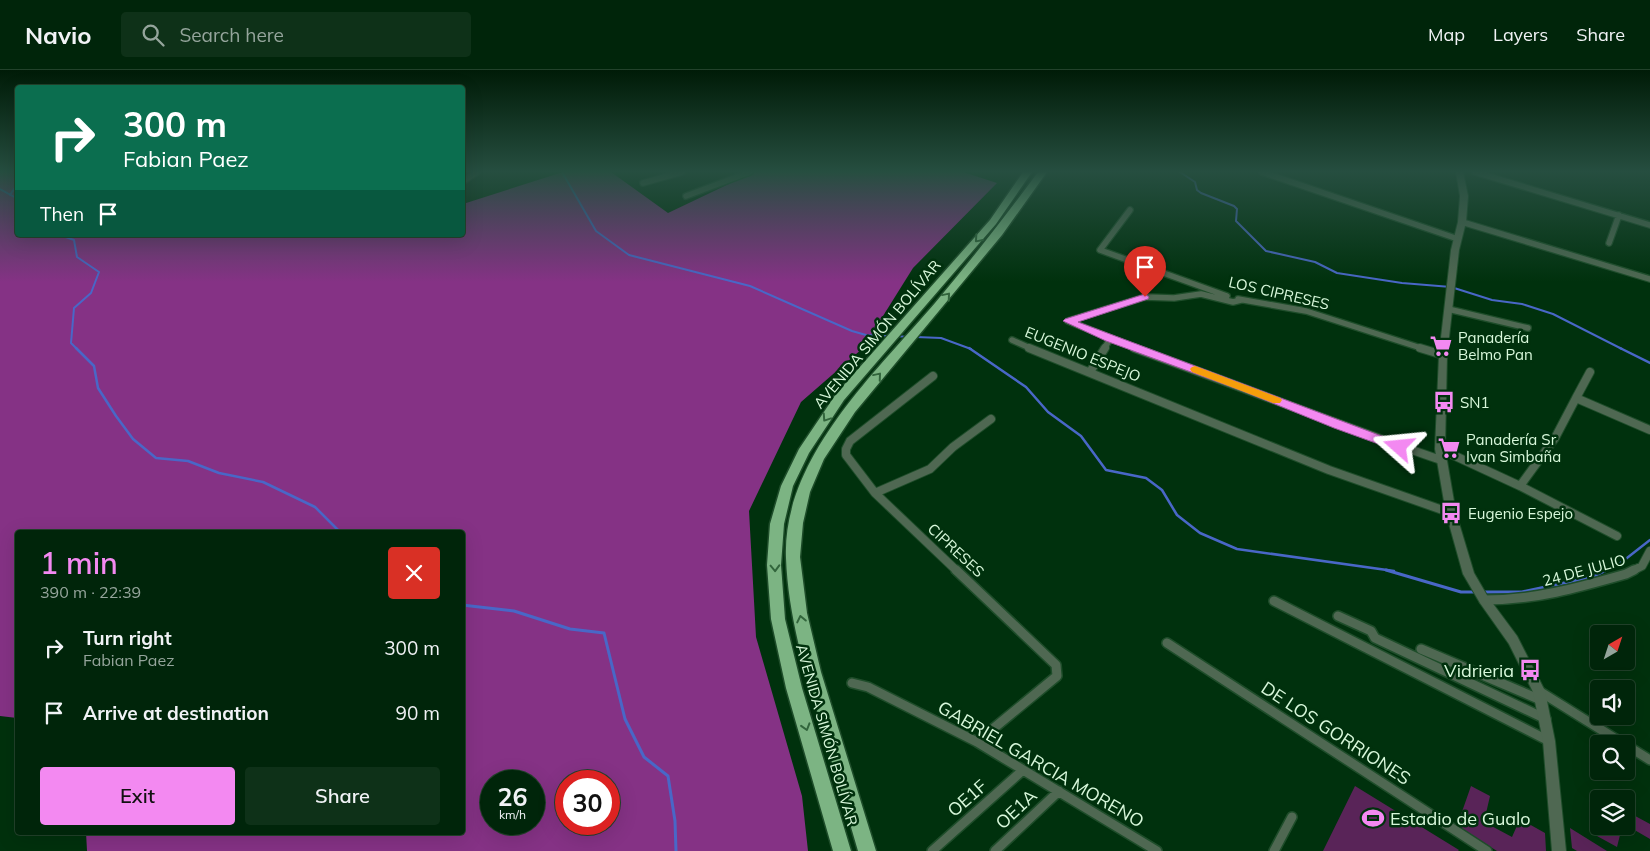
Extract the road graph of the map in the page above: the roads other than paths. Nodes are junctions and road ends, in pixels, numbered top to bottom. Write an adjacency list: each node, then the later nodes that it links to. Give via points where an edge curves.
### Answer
1 (1002, 208): 16 (highway, AVENIDA SIMÓN BOLÍVAR, one-way to 16)
2 (1017, 208): 16 (highway, AVENIDA SIMÓN BOLÍVAR, one-way to 2, via 999,234)
3 (1369, 208): 10 (street)
4 (1463, 208): 8 (street)
5 (1597, 208): 7 (street)
6 (1130, 210): 13 (street, LOS CIPRESES, via 1100,250)
7 (1619, 215): 9 (street); 11 (street)
8 (1462, 222): 10 (street); 12 (street)
9 (1650, 225)
10 (1458, 239): 14 (street)
11 (1609, 243)
12 (1650, 279)
13 (1241, 300): 17 (street, via 1233,302 1201,294 1174,298 1145,297 1068,321); 19 (street, LOS CIPRESES, via 1306,311)
14 (1448, 309): 15 (street); 19 (street)
15 (1528, 328)
16 (903, 336): 48 (highway, AVENIDA SIMÓN BOLÍVAR, one-way to 48, via 840,397 803,452 787,486 777,524 774,565 778,619 794,688); 49 (highway, AVENIDA SIMÓN BOLÍVAR, one-way to 16, via 813,672 800,613 794,558 804,492 818,458)
17 (1110, 338): 20 (street); 26 (street, via 1374,438)
18 (1012, 340): 20 (street, EUGENIO ESPEJO)
19 (1443, 355): 26 (street)
20 (1090, 372): 29 (street, EUGENIO ESPEJO, via 1329,470)
21 (1590, 372): 23 (street)
22 (933, 376): 28 (street, CIPRESES, via 847,445 846,455)
23 (1576, 398): 25 (street); 27 (street, via 1555,438)
24 (991, 419): 28 (street, via 930,469)
25 (1650, 430)
26 (1440, 454): 27 (street); 29 (street)
27 (1520, 486): 30 (street)
28 (875, 493): 42 (street, CIPRESES, via 1056,665 1057,676)
29 (1451, 512): 32 (street, via 1464,559)
30 (1617, 536)
31 (1650, 551): 32 (street, 24 DE JULIO, via 1642,566 1626,574 1554,594 1505,600)
32 (1480, 594): 38 (street, via 1513,640)
33 (1274, 601): 41 (street)
34 (1338, 616): 39 (street, via 1371,631 1375,638)
35 (1168, 643): 54 (street, DE LOS GORRIONES)
36 (1420, 649): 38 (street)
37 (852, 683): 42 (street, GABRIEL GARCIA MORENO)
38 (1540, 696): 39 (street); 40 (street)
39 (1546, 719): 41 (street)
40 (1609, 735)
41 (1549, 741): 55 (street)
42 (977, 742): 45 (street, GABRIEL GARCIA MORENO)
43 (1635, 750): 44 (street)
44 (1650, 760)
45 (1024, 770): 46 (street, GABRIEL GARCIA MORENO); 50 (street, OE1F)
46 (1059, 791): 51 (street, OE1A); 52 (street, GABRIEL GARCIA MORENO)
47 (1292, 817): 53 (street)
48 (842, 851)
49 (867, 851)
50 (932, 851)
51 (995, 851)
52 (1157, 851)
53 (1274, 851)
54 (1487, 851)
55 (1559, 851)

